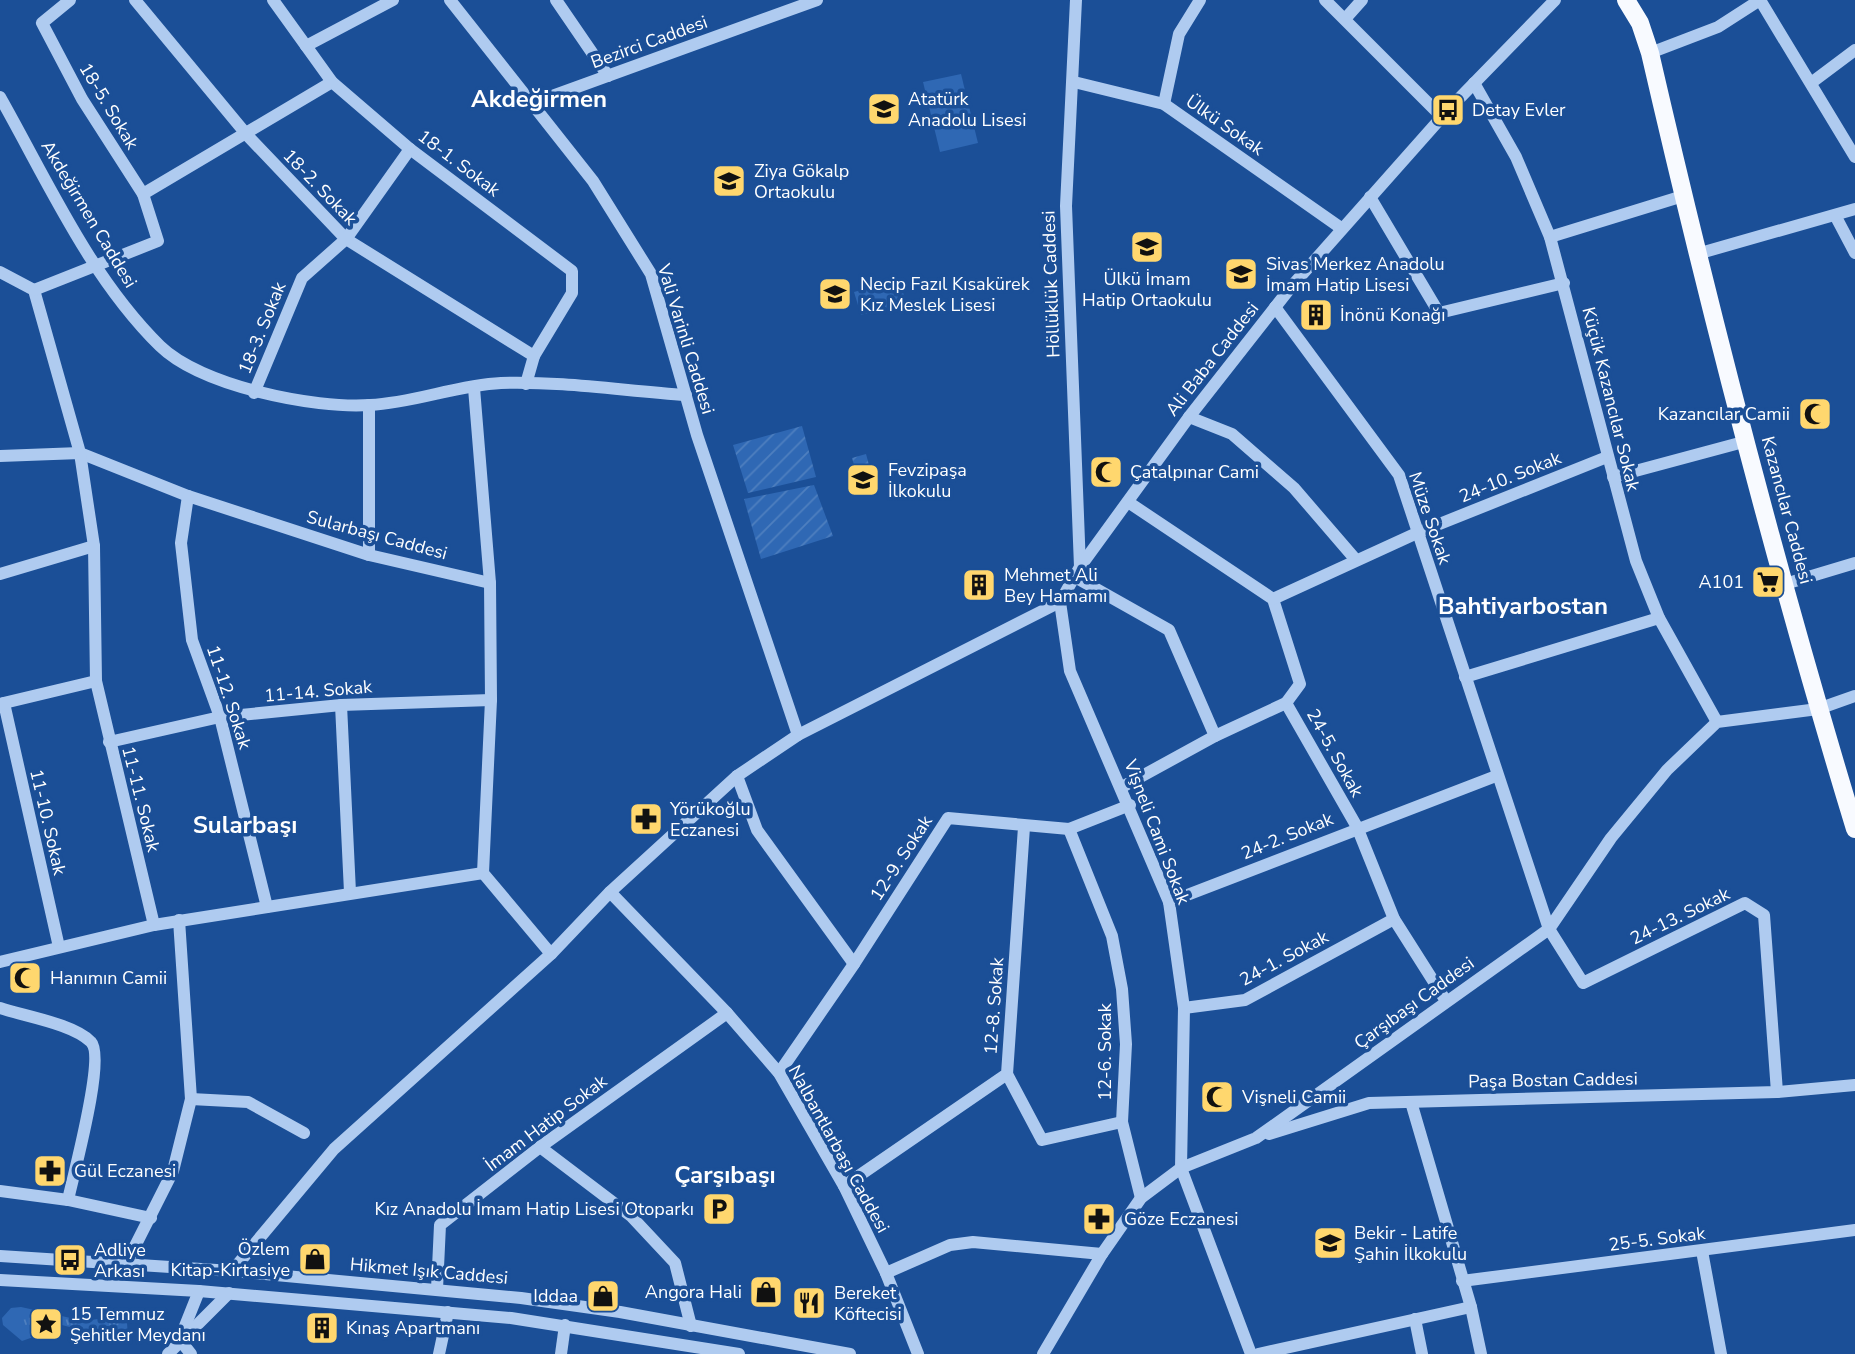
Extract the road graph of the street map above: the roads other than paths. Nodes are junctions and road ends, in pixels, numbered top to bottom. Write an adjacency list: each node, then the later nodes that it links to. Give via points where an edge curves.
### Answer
1 (70, 0): 32 (street, 18-5. Sokak, via 42,23 82,99)
2 (135, 0): 29 (street, 18-2. Sokak)
3 (273, 0): 17 (street, 18-1. Sokak)
4 (393, 0): 17 (street)
5 (450, 0): 26 (street, Vali Varinli Caddesi)
6 (556, 0): 20 (street)
7 (817, 0): 15 (street, Bezirci Caddesi)
8 (1076, 0): 22 (street, Höllüklük Caddesi)
9 (1200, 0): 27 (street, via 1179,34)
10 (1325, 0): 16 (street)
11 (1362, 0): 16 (street)
12 (1555, 0): 23 (street, Ali Baba Caddesi)
13 (1626, 0): 19 (main road, Kazancılar Caddesi)
14 (1760, 0): 19 (street, via 1718,27); 24 (street)
15 (789, 5): 20 (street, Bezirci Caddesi)
16 (1345, 19): 28 (street)
17 (306, 46): 21 (street, 18-1. Sokak)
18 (1855, 50): 24 (street)
19 (1650, 52): 33 (main road, Kazancılar Caddesi)
20 (608, 76): 26 (street, Bezirci Caddesi)
21 (332, 82): 29 (street); 30 (street, 18-1. Sokak)
22 (1074, 82): 27 (street, Ülkü Sokak); 66 (street, Höllüklük Caddesi, via 1066,206)
23 (1474, 83): 28 (street, Ali Baba Caddesi); 38 (street, Küçük Kazancılar Sokak, via 1516,157)
24 (1811, 83): 31 (street)
25 (0, 97): 42 (street, Akdeğirmen Caddesi)
26 (533, 103): 51 (street, Vali Varinli Caddesi, via 593,181 651,274)
27 (1164, 104): 37 (street, Ülkü Sokak)
28 (1442, 117): 34 (street, Ali Baba Caddesi)
29 (247, 135): 32 (street); 39 (street, 18-2. Sokak)
30 (410, 149): 39 (street, 18-3. Sokak); 47 (street, 18-1. Sokak, via 572,271 572,293)
31 (1855, 157)
32 (143, 194): 42 (street, 18-5. Sokak, via 158,241)
33 (1683, 196): 38 (street); 41 (main road, Kazancılar Caddesi)
34 (1370, 197): 37 (street, Ali Baba Caddesi); 44 (street, via 1439,313)
35 (1855, 209): 36 (street)
36 (1836, 217): 40 (street); 41 (street)
37 (1341, 228): 46 (street, Ali Baba Caddesi)
38 (1550, 237): 44 (street, Küçük Kazancılar Sokak)
39 (346, 239): 47 (street, 18-2. Sokak); 50 (street, 18-3. Sokak, via 302,278)
40 (1855, 253)
41 (1697, 254): 54 (main road, Kazancılar Caddesi)
42 (96, 267): 45 (street); 50 (street, Akdeğirmen Caddesi, via 162,349 202,373)
43 (0, 272): 45 (street)
44 (1564, 283): 57 (street, Küçük Kazancılar Sokak)
45 (34, 290): 55 (street)
46 (1275, 307): 53 (street, Ali Baba Caddesi); 61 (street, Müze Sokak, via 1399,475)
47 (534, 356): 48 (street)
48 (526, 384): 49 (street, Akdeğirmen Caddesi); 51 (street, Akdeğirmen Caddesi)
49 (474, 388): 52 (street, Akdeğirmen Caddesi); 68 (street)
50 (254, 393): 52 (street, Akdeğirmen Caddesi)
51 (686, 396): 83 (street, Vali Varinli Caddesi)
52 (369, 405): 63 (street)
53 (1189, 417): 60 (street, Ali Baba Caddesi); 64 (street, via 1242,443 1294,488)
54 (1747, 441): 58 (street); 69 (main road, Kazancılar Caddesi)
55 (80, 453): 56 (street); 59 (street, Sularbaşı Caddesi); 62 (street, 11-11. Sokak)
56 (0, 456)
57 (1608, 457): 58 (street, Küçük Kazancılar Sokak); 61 (street, 24-10. Sokak)
58 (1613, 478): 72 (street, Küçük Kazancılar Sokak, via 1636,561)
59 (188, 496): 63 (street, Sularbaşı Caddesi); 81 (street, 11-12. Sokak, via 181,543 192,640)
60 (1128, 502): 66 (street, Ali Baba Caddesi); 70 (street)
61 (1418, 533): 64 (street, 24-10. Sokak); 73 (street, Müze Sokak)
62 (94, 546): 67 (street); 74 (street, 11-11. Sokak)
63 (369, 555): 68 (street, Sularbaşı Caddesi)
64 (1356, 560): 70 (street, 24-10. Sokak)
65 (1855, 563): 69 (street)
66 (1077, 572): 71 (street, Ali Baba Caddesi); 84 (street, via 1169,630)
67 (0, 574)
68 (490, 583): 76 (street)
69 (1785, 584): 80 (main road, Kazancılar Caddesi)
70 (1273, 599): 77 (street, 24-5. Sokak, via 1300,684)
71 (1060, 602): 83 (street); 88 (street, Vişneli Cami Sokak, via 1070,671)
72 (1659, 618): 73 (street); 82 (street, Küçük Kazancılar Sokak)
73 (1465, 677): 87 (street, Müze Sokak)
74 (96, 681): 78 (street); 85 (street, 11-11. Sokak)
75 (1855, 696): 80 (street)
76 (491, 700): 79 (street, 11-14. Sokak); 94 (street)
77 (1286, 703): 84 (street); 91 (street, 24-5. Sokak)
78 (2, 704): 103 (street, 11-10. Sokak)
79 (341, 705): 81 (street, 11-14. Sokak); 95 (street)
80 (1818, 709): 82 (street); 93 (main road, Kazancılar Caddesi)
81 (220, 717): 85 (street, 11-14. Sokak); 98 (street, 11-12. Sokak)
82 (1717, 722): 102 (street, Çarşıbaşı Caddesi, via 1667,770 1611,838)
83 (798, 735): 86 (street)
84 (1215, 736): 88 (street)
85 (109, 742): 101 (street, 11-11. Sokak)
86 (737, 776): 96 (street); 106 (street, via 757,830)
87 (1496, 776): 91 (street, 24-2. Sokak); 102 (street, Müze Sokak)
88 (1122, 787): 89 (street, Vişneli Cami Sokak)
89 (1130, 805): 92 (street, 12-9. Sokak); 97 (street, Vişneli Cami Sokak)
90 (1024, 827): 92 (street, 12-9. Sokak); 106 (street, 12-9. Sokak, via 948,818); 112 (street, 12-8. Sokak)
91 (1357, 827): 97 (street, 24-2. Sokak); 99 (street, 24-5. Sokak)
92 (1069, 829): 117 (street, 12-6. Sokak, via 1112,936 1122,989 1126,1044)
93 (1855, 829)
94 (483, 873): 95 (street); 104 (street)
95 (350, 892): 98 (street)
96 (610, 892): 104 (street); 110 (street, Nalbantlarbaşı Caddesi)
97 (1169, 902): 108 (street, Vişneli Cami Sokak)
98 (267, 907): 100 (street)
99 (1394, 919): 107 (street, 24-5. Sokak); 108 (street, 24-1. Sokak, via 1245,1000)
100 (180, 920): 101 (street); 115 (street)
101 (154, 925): 103 (street)
102 (1549, 929): 107 (street, Çarşıbaşı Caddesi); 114 (street, 24-13. Sokak, via 1583,983 1745,903 1765,915)
103 (59, 947): 105 (street)
104 (551, 954): 132 (street, via 334,1149)
105 (0, 962)
106 (854, 964): 111 (street, 12-9. Sokak)
107 (1446, 1002): 119 (street, Çarşıbaşı Caddesi)
108 (1184, 1008): 121 (street, Vişneli Cami Sokak)
109 (0, 1009): 125 (street, via 72,1030 96,1050 94,1083)
110 (727, 1013): 111 (street, Nalbantlarbaşı Caddesi); 120 (street, İmam Hatip Sokak)
111 (779, 1073): 122 (street, Nalbantlarbaşı Caddesi)
112 (1007, 1074): 117 (street, via 1042,1140); 122 (street, 12-8. Sokak)
113 (1852, 1087): 114 (street, Paşa Bostan Caddesi)
114 (1777, 1092): 116 (street, Paşa Bostan Caddesi)
115 (191, 1099): 118 (street, via 248,1102); 126 (street, via 173,1171)
116 (1411, 1102): 119 (street, Paşa Bostan Caddesi, via 1369,1103); 135 (street)
117 (1122, 1122): 124 (street, 12-6. Sokak)
118 (304, 1133)
119 (1256, 1138): 121 (street, Çarşıbaşı Caddesi)
120 (541, 1147): 136 (street, İmam Hatip Sokak, via 440,1225); 143 (street, via 631,1216 675,1264)
121 (1181, 1168): 124 (street, Çarşıbaşı Caddesi); 153 (street)
122 (844, 1186): 133 (street, Nalbantlarbaşı Caddesi)
123 (0, 1191): 125 (street)
124 (1141, 1198): 129 (street, Çarşıbaşı Caddesi)
125 (68, 1200): 126 (street)
126 (151, 1218): 131 (street)
127 (1855, 1230): 128 (street, 25-5. Sokak)
128 (1702, 1251): 135 (street, 25-5. Sokak); 157 (street)
129 (1102, 1254): 133 (street, via 973,1242 950,1245); 152 (street, Çarşıbaşı Caddesi)
130 (0, 1256): 131 (street, Hikmet Işık Caddesi)
131 (126, 1264): 132 (street, Hikmet Işık Caddesi)
132 (232, 1271): 136 (street, Hikmet Işık Caddesi)
133 (886, 1273): 151 (street, Nalbantlarbaşı Caddesi)
134 (0, 1280): 137 (street)
135 (1462, 1281): 139 (street)
136 (437, 1289): 143 (street, Hikmet Işık Caddesi, via 575,1304)
137 (199, 1291): 138 (street); 144 (street)
138 (229, 1293): 140 (street); 144 (street)
139 (1471, 1307): 141 (street); 156 (street)
140 (448, 1311): 142 (street); 147 (street)
141 (1415, 1319): 154 (street); 155 (street)
142 (565, 1325): 148 (street); 149 (street)
143 (691, 1326): 150 (street, Hikmet Işık Caddesi)
144 (180, 1340): 145 (street); 146 (street)
145 (168, 1354)
146 (191, 1354)
147 (439, 1354)
148 (561, 1354)
149 (739, 1354)
150 (850, 1354)
151 (918, 1354)
152 (1042, 1354)
153 (1251, 1354)
154 (1258, 1354)
155 (1422, 1354)
156 (1481, 1354)
157 (1721, 1354)

